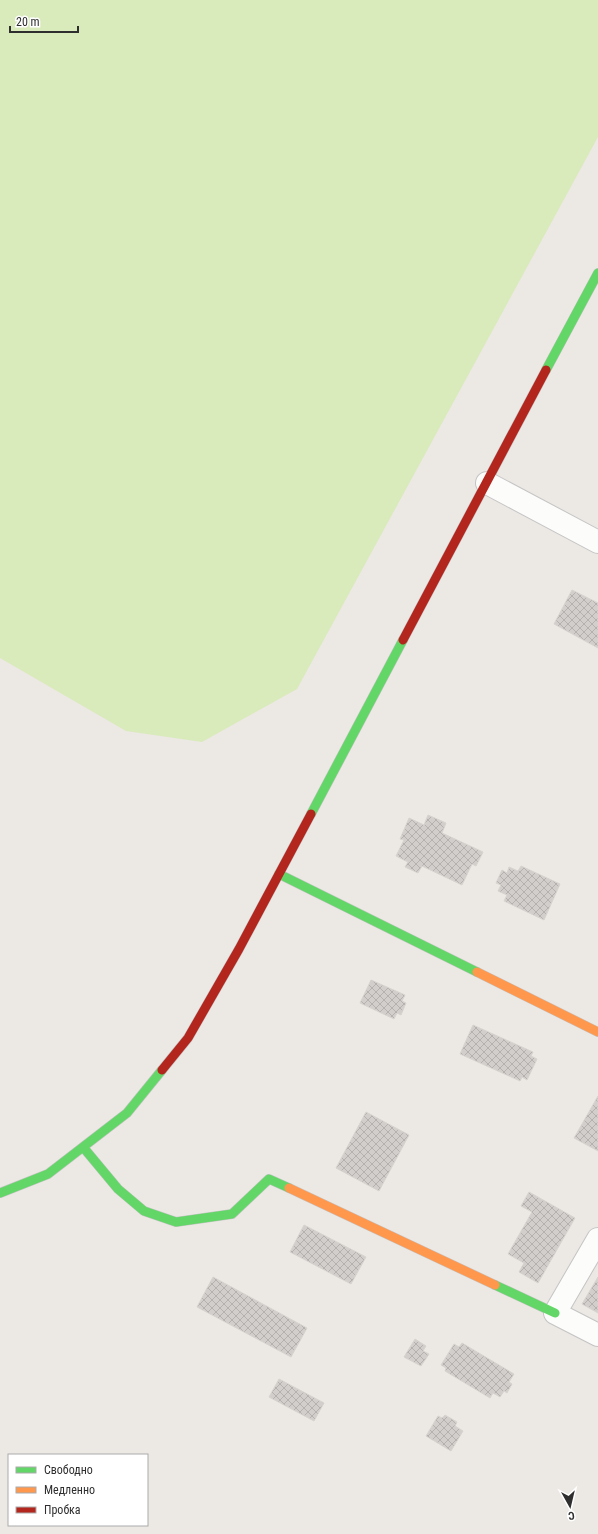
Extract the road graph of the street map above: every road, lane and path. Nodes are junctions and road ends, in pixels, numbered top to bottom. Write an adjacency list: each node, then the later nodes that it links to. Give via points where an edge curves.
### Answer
1 (598, 273): 2 (street)
2 (487, 483): 3 (street); 4 (street)
3 (598, 542)
4 (279, 874): 5 (street); 6 (street, via 188,1038 127,1113)
5 (598, 1032)
6 (83, 1147): 7 (street, via 48,1174); 9 (street, via 118,1189 144,1211 176,1222 232,1214 269,1179)
7 (0, 1193)
8 (598, 1239): 9 (street)
9 (555, 1312): 10 (street)
10 (598, 1335)

